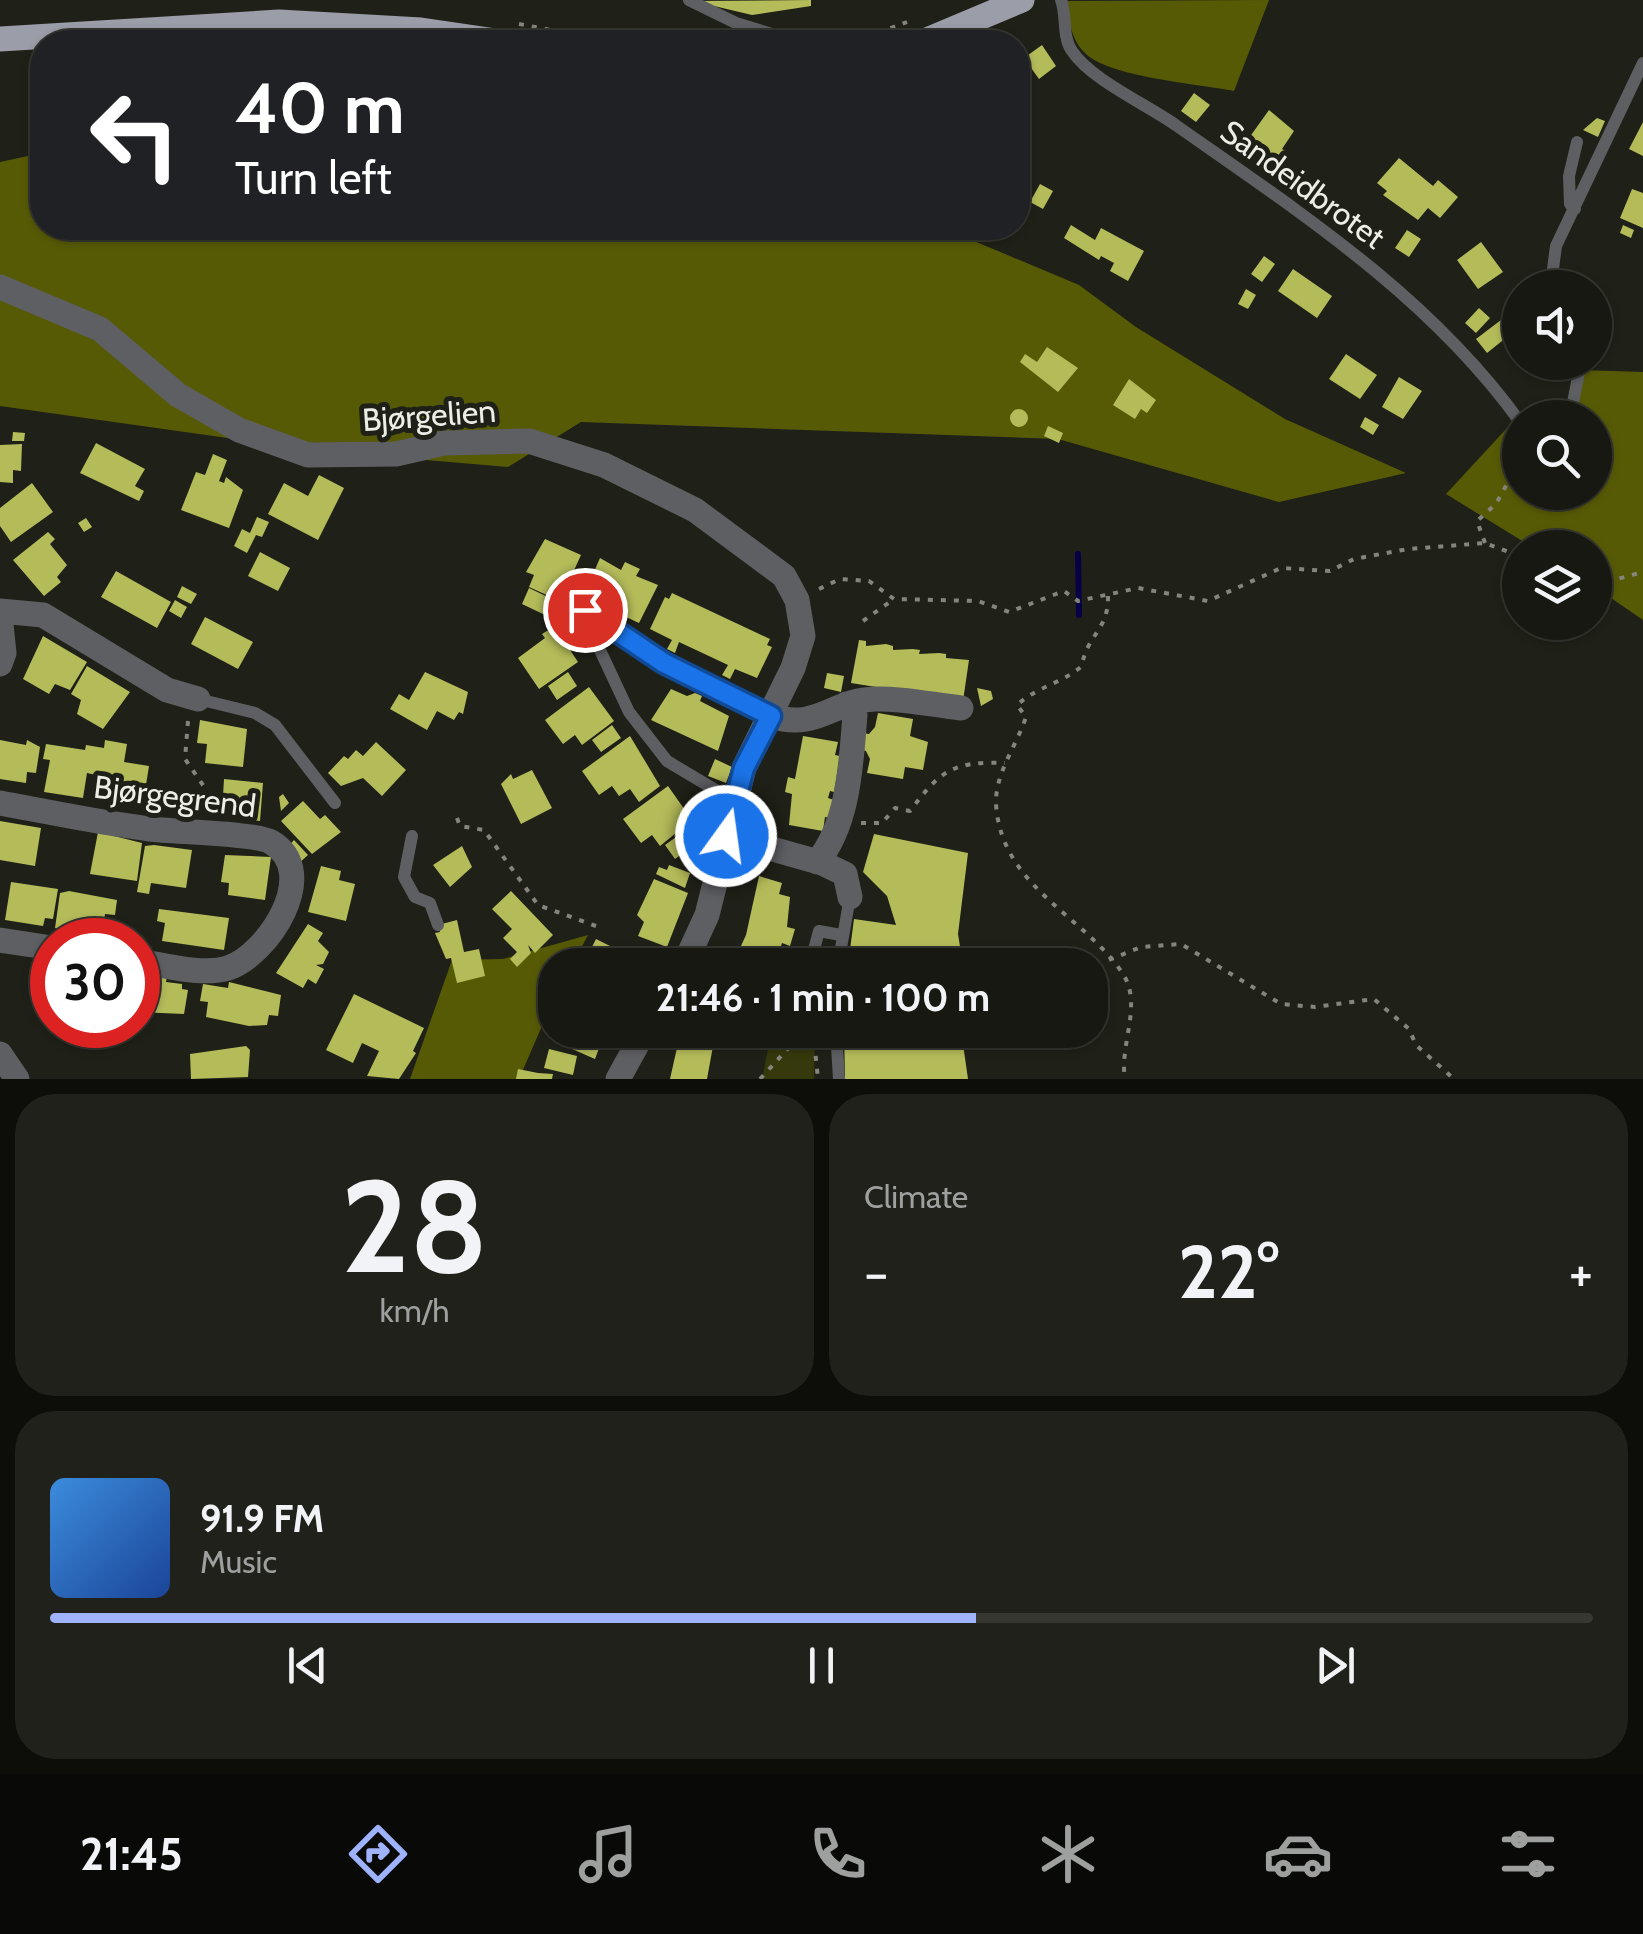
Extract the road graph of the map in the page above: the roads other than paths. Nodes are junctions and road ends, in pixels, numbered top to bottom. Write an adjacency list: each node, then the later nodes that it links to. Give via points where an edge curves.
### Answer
1 (689, 0): 6 (lane)
2 (1022, 0): 7 (main road)
3 (1060, 0): 15 (lane, Sandeidbrotet, via 1069,46 1087,67 1368,264 1442,328)
4 (148, 30): 5 (main road, via 280,22)
5 (421, 30)
6 (759, 30)
7 (951, 30)
8 (30, 37): 9 (main road)
9 (0, 39)
10 (1643, 62): 12 (lane)
11 (1577, 142): 12 (lane, via 1569,176)
12 (1575, 208): 13 (lane, via 1553,259)
13 (1555, 270)
14 (0, 287): 23 (street, Bjørgelien, via 100,330 178,394 240,430 308,455 529,441 604,465 695,510 784,576 797,600 803,636)
15 (1502, 400)
16 (560, 610): 24 (lane, via 599,648 628,712 668,761)
17 (585, 610): 23 (lane, via 664,663)
18 (0, 613): 19 (street); 20 (street, via 43,615 167,690)
19 (0, 664)
20 (194, 698): 26 (lane, via 255,713 275,725)
21 (846, 704): 22 (street, via 875,699); 23 (street, via 794,723); 29 (street, via 855,715 843,804 835,840)
22 (961, 708)
23 (771, 716): 24 (street)
24 (734, 801): 28 (street)
25 (0, 803): 38 (street, Bjørgegrend, via 270,840 287,856 294,875 283,914 249,958 225,969)
26 (335, 803)
27 (412, 836): 31 (lane, via 404,878 415,897 430,903)
28 (726, 836): 29 (street); 35 (street)
29 (817, 862): 30 (street, via 845,874)
30 (850, 897): 32 (lane)
31 (438, 925)
32 (841, 935): 36 (lane, via 819,931); 37 (lane)
33 (0, 940): 34 (street)
34 (30, 945)
35 (692, 948)
36 (814, 948)
37 (840, 948)
38 (160, 963)
39 (635, 1048): 43 (street)
40 (837, 1048): 44 (lane)
41 (0, 1054): 42 (street)
42 (17, 1079)
43 (618, 1079)
44 (839, 1079)

